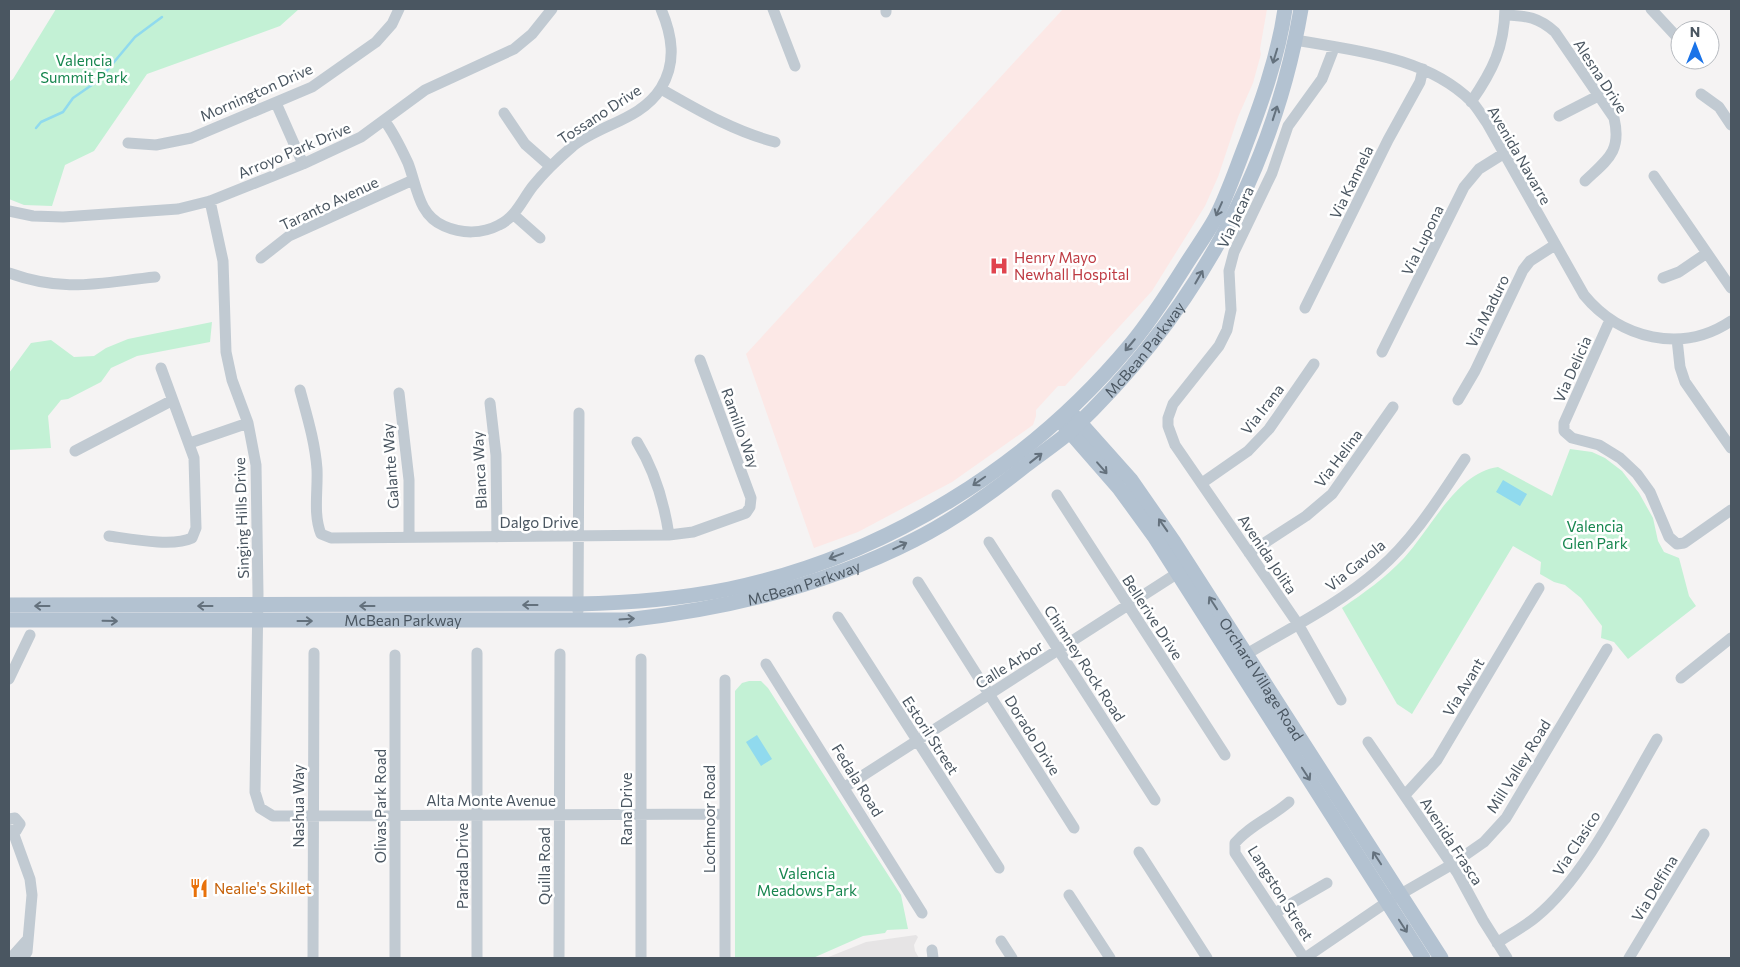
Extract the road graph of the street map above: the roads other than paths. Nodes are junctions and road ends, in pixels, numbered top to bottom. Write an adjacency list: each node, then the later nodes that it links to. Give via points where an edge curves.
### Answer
1 (399, 9): 18 (street, Mornington Drive, via 392,24 376,42 312,87)
2 (552, 9): 21 (street, Arroyo Park Drive, via 532,34 514,49 424,90)
3 (661, 9): 14 (street, Tossano Drive, via 671,34 672,48 667,76)
4 (773, 9): 12 (street)
5 (1285, 9): 57 (main road, McBean Parkway, one-way to 57, via 1280,39 1255,120 1214,220 1159,307 1131,344)
6 (1301, 9): 10 (main road, McBean Parkway)
7 (1651, 9): 9 (street)
8 (1505, 12): 16 (street, Alesna Drive, via 1528,16 1549,26); 17 (street, via 1499,55)
9 (1670, 30)
10 (1296, 40): 11 (street, Avenida Navarre); 60 (main road, McBean Parkway, one-way to 10, via 1149,348 1187,296 1229,225 1256,166)
11 (1334, 48): 13 (street, Avenida Navarre); 59 (street, Via Jacara, via 1322,79 1288,126 1272,173 1234,252 1229,271 1231,310 1228,330 1173,404)
12 (795, 66)
13 (1423, 69): 17 (street, Avenida Navarre); 42 (street, Via Kannela, via 1420,82)
14 (661, 88): 23 (street, via 716,120 750,136); 27 (street, Tossano Drive, via 642,108 576,144)
15 (1701, 94): 22 (street, via 1719,107)
16 (1598, 96): 20 (street); 30 (street, Alesna Drive, via 1614,118 1618,134 1607,160)
17 (1471, 102): 25 (street, Avenida Navarre, via 1487,123)
18 (276, 103): 24 (street, Mornington Drive, via 191,138 156,145); 26 (street)
19 (504, 113): 27 (street, via 525,144)
20 (1559, 116)
21 (384, 120): 26 (street, Arroyo Park Drive, via 361,137); 29 (street, Tossano Drive, via 400,146)
22 (1731, 125)
23 (775, 142)
24 (128, 143)
25 (1503, 154): 35 (street, Avenida Navarre); 46 (street, Via Lupona, via 1479,170 1464,187)
26 (303, 164): 31 (street, Arroyo Park Drive)
27 (550, 166): 33 (street, Tossano Drive)
28 (1654, 176): 36 (street)
29 (413, 180): 33 (street, Tossano Drive, via 418,198 442,226 462,232 485,231); 37 (street, Taranto Avenue, via 289,236)
30 (1585, 181)
31 (210, 202): 32 (street, Arroyo Park Drive, via 178,209 114,214 63,217); 58 (street, Singing Hills Drive, via 223,261 226,352 232,380)
32 (10, 214)
33 (514, 214): 34 (street)
34 (540, 238)
35 (1555, 245): 43 (street, Avenida Navarre, via 1584,294 1596,310); 52 (street, Via Maduro, via 1530,261 1523,270)
36 (1707, 253): 40 (street, via 1679,272); 41 (street)
37 (261, 258)
38 (9, 273): 39 (street, via 32,282 56,286)
39 (155, 277)
40 (1663, 278)
41 (1731, 288)
42 (1305, 308)
43 (1610, 320): 45 (street, Avenida Navarre, via 1632,332); 69 (street, Via Delicia, via 1564,422 1564,431 1572,438 1599,445 1637,474 1650,492 1669,537 1677,544 1684,543)
44 (1731, 321): 45 (street, Avenida Navarre, via 1705,335)
45 (1677, 339): 63 (street, via 1685,382)
46 (1382, 352)
47 (700, 360): 68 (street, Ramillo Way, via 752,498)
48 (1314, 364): 66 (street, Via Irana, via 1269,429 1248,451)
49 (161, 368): 53 (street)
50 (300, 390): 72 (street, Dalgo Drive, via 314,443 317,524 321,534 331,538)
51 (399, 393): 72 (street, Galante Way, via 409,480)
52 (1458, 400)
53 (171, 401): 62 (street); 64 (street)
54 (490, 402): 73 (street, Blanca Way, via 496,455)
55 (1393, 407): 77 (street, Via Helina, via 1332,494 1306,516)
56 (578, 413): 74 (street)
57 (1064, 415): 60 (main road, Orchard Village Road); 75 (main road, McBean Parkway, one-way to 75, via 949,501)
58 (248, 423): 62 (street); 85 (street, Singing Hills Drive, via 256,465)
59 (1168, 426): 66 (street, Avenida Jolita, via 1175,445)
60 (1075, 427): 78 (main road, McBean Parkway, one-way to 60, via 957,516); 79 (main road, Orchard Village Road)
61 (637, 442): 70 (street, via 660,491)
62 (190, 443): 71 (street, via 194,458 196,528 192,538 184,542)
63 (1731, 448)
64 (75, 451)
65 (1465, 459): 89 (street, Via Gavola, via 1406,542 1378,570 1340,599)
66 (1202, 483): 77 (street, Avenida Jolita)
67 (1057, 495): 84 (street, Bellerive Drive)
68 (750, 507): 70 (street, Dalgo Drive, via 746,514 693,532)
69 (1731, 510)
70 (669, 535): 74 (street, Dalgo Drive)
71 (109, 536)
72 (409, 536): 73 (street, Dalgo Drive)
73 (497, 537): 74 (street, Dalgo Drive)
74 (579, 537): 82 (street)
75 (877, 540): 78 (main road, via 873,554); 82 (main road, McBean Parkway, one-way to 82, via 806,567 730,589 669,599)
76 (989, 542): 93 (street, Chimney Rock Road)
77 (1249, 553): 89 (street, Avenida Jolita)
78 (863, 564): 88 (main road, McBean Parkway, one-way to 78, via 626,620 728,606 776,594)
79 (1184, 570): 84 (street, Calle Arbor); 98 (main road, Orchard Village Road)
80 (918, 582): 104 (street, Dorado Drive)
81 (1540, 588): 111 (street, Via Avant, via 1437,760)
82 (578, 604): 85 (main road, McBean Parkway, one-way to 85); 88 (street)
83 (9, 606): 85 (main road, McBean Parkway, one-way to 83)
84 (1128, 606): 93 (street, Calle Arbor); 109 (street, Bellerive Drive)
85 (257, 614): 87 (main road, McBean Parkway, one-way to 85); 88 (main road, McBean Parkway, one-way to 88); 114 (street, Singing Hills Drive, via 255,792)
86 (838, 617): 107 (street, Estoril Street)
87 (9, 620)
88 (578, 620)
89 (1298, 624): 98 (street, Via Gavola); 105 (street, Avenida Jolita)
90 (30, 635): 102 (street)
91 (1731, 638): 101 (street)
92 (1607, 649): 126 (street, Mill Valley Road, via 1506,818 1484,842)
93 (1058, 650): 104 (street, Calle Arbor); 112 (street, Chimney Rock Road)
94 (314, 653): 119 (street, Nashua Way)
95 (477, 653): 117 (street, Parada Drive)
96 (395, 654): 116 (street, Olivas Park Road)
97 (560, 654): 120 (street, Quilla Road)
98 (1240, 658): 129 (main road, Orchard Village Road, one-way to 98); 131 (main road, Orchard Village Road, one-way to 131)
99 (641, 659): 118 (street, Rana Drive)
100 (766, 664): 110 (street, Fedala Road)
101 (1681, 678)
102 (9, 679)
103 (724, 680): 115 (street, Lochmoor Road)
104 (990, 694): 107 (street, Calle Arbor); 122 (street, Dorado Drive)
105 (1341, 700)
106 (1657, 739): 136 (street, Via Clasico, via 1584,862 1564,889 1536,917)
107 (917, 741): 110 (street, Calle Arbor); 127 (street, Estoril Street)
108 (1368, 742): 111 (street, Avenida Frasca)
109 (1225, 755)
110 (845, 787): 132 (street, Fedala Road)
111 (1405, 795): 126 (street, Avenida Frasca)
112 (1155, 800)
113 (1289, 802): 133 (street, Langston Street, via 1235,843 1235,853)
114 (260, 808): 119 (street, Alta Monte Avenue, via 273,816)
115 (724, 814): 118 (street, Alta Monte Avenue); 144 (street, Lochmoor Road)
116 (396, 815): 117 (street, Alta Monte Avenue); 119 (street, Alta Monte Avenue); 140 (street, Olivas Park Road)
117 (477, 815): 120 (street, Alta Monte Avenue); 141 (street, Parada Drive)
118 (641, 815): 120 (street, Alta Monte Avenue); 143 (street, Rana Drive)
119 (312, 816): 139 (street, Nashua Way)
120 (559, 816): 142 (street, Quilla Road)
121 (9, 819): 123 (street, via 15,818 19,822 19,827)
122 (1074, 828)
123 (11, 831): 134 (street, via 30,879)
124 (1704, 834): 152 (street, Via Delfina)
125 (1139, 852): 147 (street)
126 (1452, 865): 129 (street, Mill Valley Road); 136 (street, Avenida Frasca)
127 (999, 868)
128 (1327, 883): 133 (street)
129 (1402, 894): 131 (street, Mill Valley Road); 150 (main road, Orchard Village Road)
130 (1069, 895): 146 (street)
131 (1388, 902): 148 (street, Mill Valley Road); 149 (main road, Orchard Village Road, one-way to 149)
132 (922, 912)
133 (1275, 913): 148 (street, Langston Street)
134 (28, 939): 137 (street); 138 (street)
135 (1002, 941): 145 (street)
136 (1497, 942): 151 (street, Avenida Frasca)
137 (11, 958)
138 (23, 958)
139 (313, 958)
140 (395, 958)
141 (477, 958)
142 (559, 958)
143 (641, 958)
144 (725, 958)
145 (1012, 958)
146 (1110, 958)
147 (1207, 958)
148 (1305, 958)
149 (1423, 958)
150 (1440, 958)
151 (1507, 958)
152 (1629, 958)

